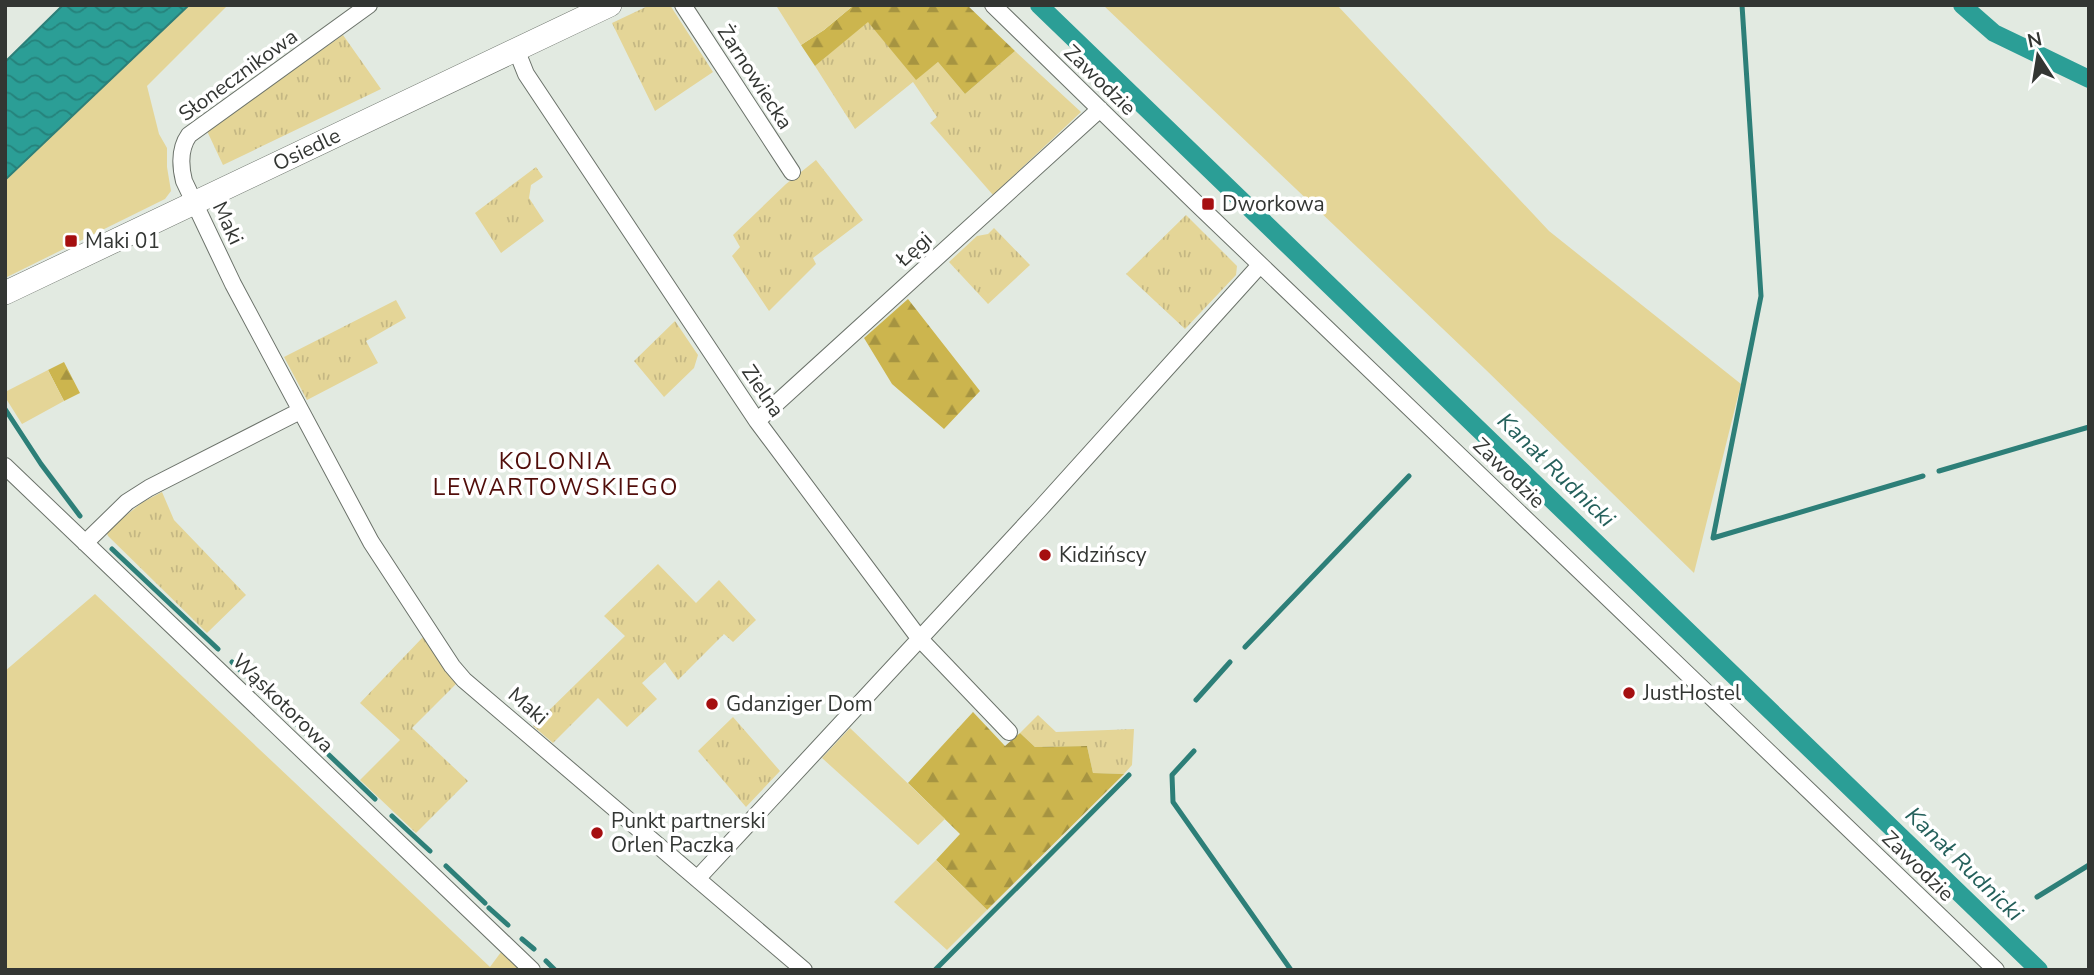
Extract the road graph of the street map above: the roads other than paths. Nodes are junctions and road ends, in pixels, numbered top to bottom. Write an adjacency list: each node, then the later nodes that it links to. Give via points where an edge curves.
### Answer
1 (369, 5): 8 (street, Słonecznikowa, via 189,135 180,167)
2 (610, 5): 5 (street, Osiedle)
3 (683, 5): 7 (street, Żarnowiecka)
4 (993, 5): 6 (street, Zawodzie)
5 (516, 49): 8 (street, Osiedle); 12 (street, Zielna, via 526,74)
6 (1100, 109): 9 (street, Zawodzie); 12 (street, Łęgi)
7 (792, 172)
8 (195, 201): 10 (street, Osiedle); 11 (street, Maki)
9 (1260, 265): 15 (street); 20 (street, Zawodzie)
10 (5, 293)
11 (300, 411): 14 (street, via 149,488 127,502); 17 (street, Maki, via 371,542 452,667)
12 (757, 421): 15 (street, Zielna)
13 (5, 466): 14 (street, Wąskotorowa)
14 (85, 543): 18 (street, Wąskotorowa)
15 (919, 638): 16 (street, Zielna); 17 (street)
16 (1009, 732)
17 (696, 879): 19 (street, Maki)
18 (532, 970)
19 (804, 970)
20 (1996, 970)

